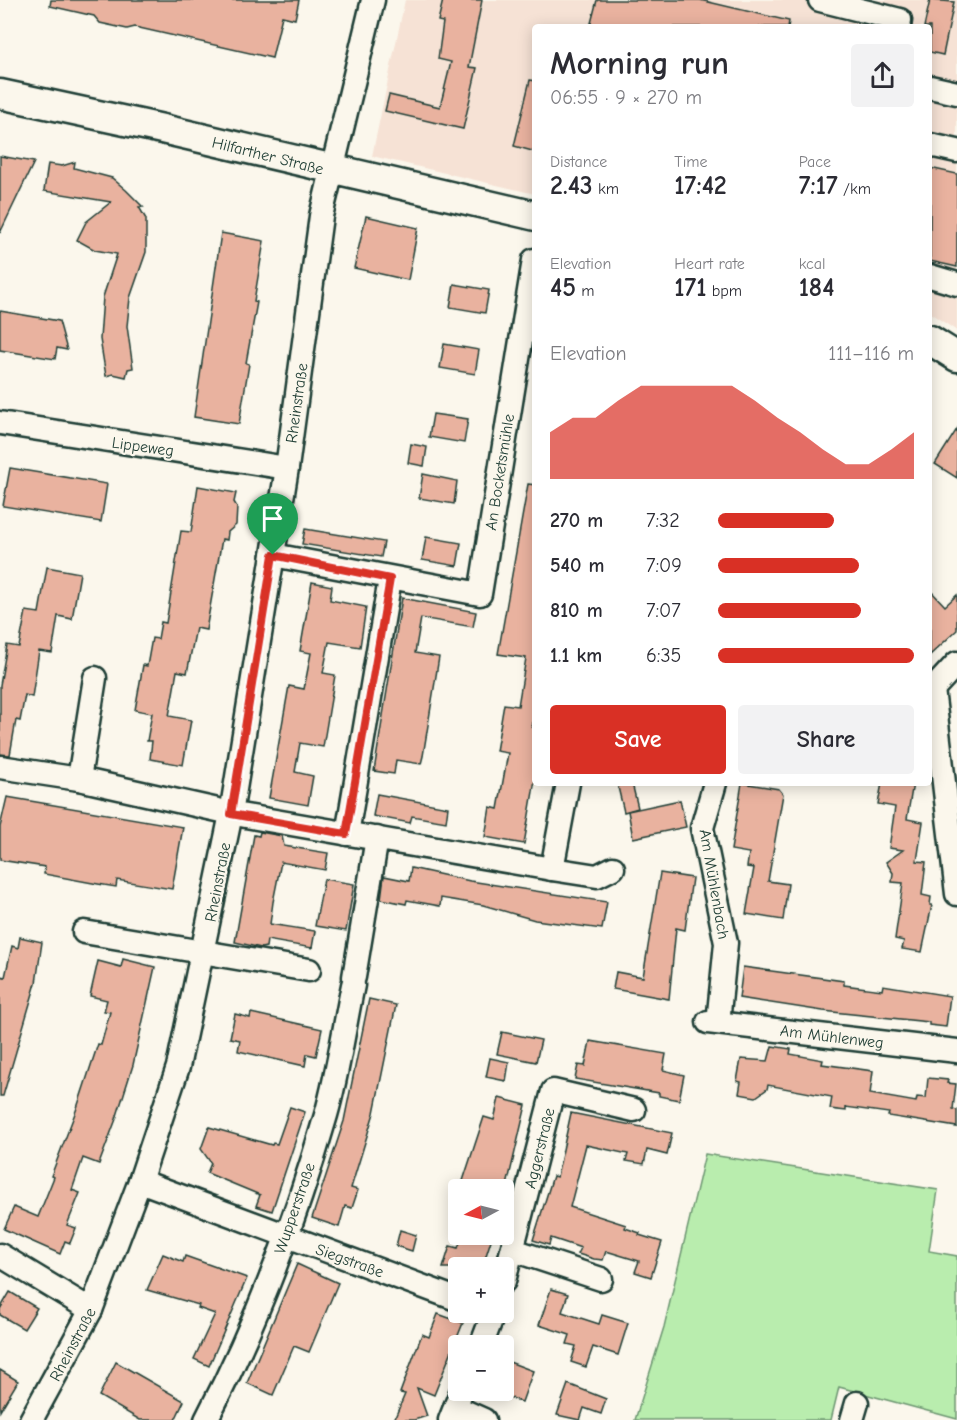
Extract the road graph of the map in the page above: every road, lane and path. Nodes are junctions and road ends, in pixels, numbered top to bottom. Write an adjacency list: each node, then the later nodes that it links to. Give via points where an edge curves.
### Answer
1 (373, 0): 9 (street, Rheinstraße)
2 (820, 0): 3 (street)
3 (900, 23)
4 (932, 87): 5 (street)
5 (957, 93)
6 (0, 94): 9 (main road, Hilfarther Straße)
7 (932, 145): 8 (street)
8 (957, 151)
9 (331, 170): 10 (main road, Hilfarther Straße); 17 (street, Rheinstraße, via 321,216)
10 (532, 215)
11 (532, 272): 19 (street, An Bocketsmühle, via 480,594)
12 (932, 277): 13 (street)
13 (957, 284)
14 (932, 341): 15 (main road)
15 (957, 357)
16 (0, 423): 17 (street, Lippeweg)
17 (287, 468): 18 (street, Rheinstraße)
18 (273, 555): 19 (street, An Bocketsmühle); 27 (street, Rheinstraße)
19 (390, 579): 28 (street)
20 (957, 663): 22 (street)
21 (95, 678): 24 (street)
22 (932, 688): 32 (street)
23 (0, 767): 24 (street)
24 (79, 779): 27 (street)
25 (567, 786): 31 (street)
26 (714, 786): 36 (street, Am Mühlenbach, via 702,828 726,943)
27 (231, 814): 28 (street); 34 (street, Rheinstraße)
28 (346, 834): 29 (street)
29 (377, 837): 31 (street); 40 (street, Wupperstraße, via 327,1113)
30 (614, 868): 31 (street, via 597,876)
31 (552, 869)
32 (957, 894)
33 (84, 932): 34 (street)
34 (203, 953): 35 (street); 39 (street, Rheinstraße, via 178,1066)
35 (309, 970)
36 (713, 1023): 37 (street, Am Mühlenweg)
37 (957, 1051)
38 (634, 1110): 41 (street, Aggerstraße, via 553,1091)
39 (140, 1181): 40 (street, Siegstraße); 46 (street, Rheinstraße)
40 (286, 1236): 45 (street, Siegstraße); 49 (street, Wupperstraße, via 233,1368)
41 (513, 1250): 43 (street, Aggerstraße); 44 (street)
42 (0, 1255): 46 (street)
43 (511, 1257)
44 (601, 1280)
45 (448, 1296)
46 (91, 1310): 48 (street, Rheinstraße)
47 (456, 1406): 50 (street)
48 (31, 1420)
49 (206, 1420)
50 (484, 1420)

